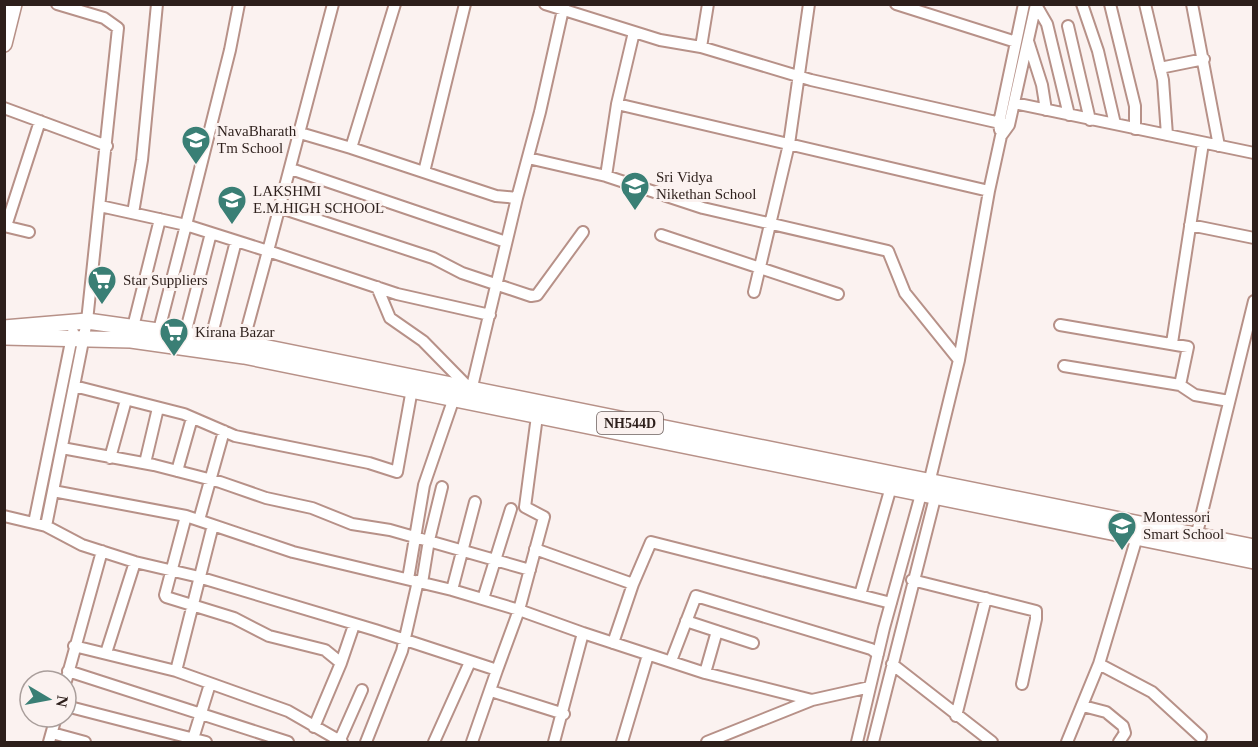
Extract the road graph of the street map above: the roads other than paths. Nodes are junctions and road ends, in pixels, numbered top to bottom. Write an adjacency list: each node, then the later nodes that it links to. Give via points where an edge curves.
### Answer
1 (14, 4): 22 (highway)
2 (57, 4): 42 (street, via 104,18 118,28)
3 (158, 4): 54 (street)
4 (238, 4): 57 (street)
5 (333, 4): 38 (street)
6 (395, 4): 44 (street)
7 (465, 4): 48 (street)
8 (545, 4): 18 (street)
9 (708, 4): 24 (street)
10 (809, 4): 27 (street)
11 (896, 4): 19 (street)
12 (1024, 4): 23 (street)
13 (1036, 4): 23 (street); 32 (street, via 1047,24)
14 (1082, 4): 36 (street, via 1098,51)
15 (1110, 4): 37 (street, via 1135,106)
16 (1144, 4): 26 (street)
17 (1192, 4): 25 (street)
18 (563, 7): 21 (street); 46 (street)
19 (912, 7): 23 (street)
20 (1068, 26): 33 (street)
21 (634, 32): 24 (street); 29 (street)
22 (5, 39)
23 (1022, 41): 28 (street); 31 (street, via 1042,85); 35 (street)
24 (701, 47): 27 (street)
25 (1204, 59): 26 (street); 43 (street)
26 (1160, 68): 39 (street)
27 (798, 76): 35 (street); 41 (street)
28 (1014, 103): 31 (street); 35 (street)
29 (617, 104): 41 (street); 49 (street)
30 (4, 108): 34 (street)
31 (1046, 110): 32 (street)
32 (1069, 115): 33 (street)
33 (1090, 120): 36 (street)
34 (40, 121): 42 (street); 59 (street)
35 (1004, 124): 50 (street)
36 (1114, 124): 37 (street)
37 (1135, 129): 39 (street)
38 (300, 133): 44 (street); 47 (street)
39 (1167, 135): 40 (street)
40 (1203, 143): 43 (street); 58 (street)
41 (789, 144): 50 (street); 56 (street)
42 (107, 146): 52 (street)
43 (1219, 146): 45 (street)
44 (351, 148): 48 (street)
45 (1254, 153)
46 (528, 158): 49 (street); 51 (street)
47 (291, 170): 53 (street); 66 (street)
48 (424, 172): 51 (street, via 496,196)
49 (606, 176): 56 (street, via 703,208)
50 (989, 191): 86 (street)
51 (517, 198): 66 (street)
52 (100, 206): 54 (street); 75 (street)
53 (281, 208): 67 (street); 70 (street, via 433,258)
54 (133, 213): 55 (street)
55 (160, 219): 57 (street); 77 (street)
56 (772, 223): 68 (street); 86 (street, via 888,251 905,293)
57 (186, 225): 62 (street); 79 (street)
58 (1190, 225): 64 (street); 85 (street)
59 (5, 226): 60 (street)
60 (29, 232)
61 (583, 232): 70 (street, via 537,295)
62 (211, 233): 65 (street); 80 (street)
63 (661, 235): 68 (street)
64 (1254, 238)
65 (236, 241): 67 (street); 83 (street)
66 (506, 242): 70 (street)
67 (268, 251): 69 (street); 84 (street)
68 (760, 269): 71 (street); 72 (street)
69 (377, 286): 74 (street); 91 (street, via 390,318 423,341)
70 (496, 286): 74 (street)
71 (754, 291)
72 (838, 294)
73 (1254, 301): 93 (street)
74 (490, 315): 91 (street)
75 (81, 321): 77 (highway, NH544D); 78 (highway, NH544D); 82 (street)
76 (1060, 325): 85 (street)
77 (133, 327): 79 (highway, NH544D)
78 (4, 328)
79 (159, 330): 80 (highway, NH544D)
80 (185, 334): 83 (highway, NH544D)
81 (4, 338): 82 (highway, NH544D)
82 (78, 338): 89 (street); 90 (highway, NH544D, via 156,342); 113 (street)
83 (211, 338): 84 (highway, NH544D)
84 (243, 343): 91 (highway, NH544D)
85 (1172, 343): 88 (street, via 1188,347)
86 (959, 360): 106 (street)
87 (1064, 366): 88 (street)
88 (1180, 385): 93 (street, via 1195,395)
89 (74, 386): 92 (street); 99 (street)
90 (412, 389): 91 (highway, NH544D); 98 (street, via 397,472)
91 (465, 396): 95 (highway, NH544D); 97 (highway, NH544D); 116 (street, via 428,472)
92 (126, 400): 94 (street); 100 (street)
93 (1229, 401): 118 (street)
94 (158, 408): 96 (street); 101 (street)
95 (537, 416): 97 (highway, NH544D); 122 (street, via 525,507 544,516)
96 (192, 417): 98 (street); 102 (street)
97 (619, 427): 105 (highway, NH544D); 106 (highway, NH544D)
98 (224, 431): 103 (street)
99 (62, 447): 100 (street); 107 (street)
100 (110, 458): 101 (street)
101 (145, 464): 102 (street)
102 (177, 471): 103 (street)
103 (209, 479): 112 (street); 116 (street, via 312,508 352,524)
104 (442, 487): 119 (street)
105 (891, 487): 106 (highway, NH544D); 134 (street)
106 (930, 488): 117 (highway, NH544D); 118 (highway, NH544D); 130 (street); 137 (street)
107 (53, 491): 111 (street); 115 (street)
108 (475, 502): 121 (street)
109 (512, 509): 124 (street)
110 (4, 516): 113 (street)
111 (186, 516): 112 (street); 128 (street)
112 (199, 520): 114 (street)
113 (34, 523): 115 (street)
114 (213, 525): 129 (street); 131 (street, via 293,552)
115 (46, 526): 123 (street)
116 (413, 536): 119 (street); 131 (street)
117 (1137, 537): 125 (highway, NH544D); 155 (street)
118 (1196, 537): 120 (highway, NH544D)
119 (429, 540): 121 (street); 131 (street)
120 (1254, 547)
121 (463, 549): 124 (street); 133 (street)
122 (535, 549): 127 (street); 132 (street)
123 (102, 551): 126 (street); 147 (street)
124 (496, 559): 127 (street); 136 (street)
125 (1254, 561)
126 (135, 562): 128 (street); 148 (street)
127 (530, 570): 139 (street)
128 (171, 572): 129 (street); 138 (street, via 166,597)
129 (199, 577): 138 (street); 141 (street)
130 (912, 580): 135 (street); 154 (street)
131 (416, 581): 133 (street); 144 (street)
132 (633, 584): 134 (street, via 648,544 654,542); 145 (street)
133 (452, 590): 136 (street)
134 (860, 595): 137 (street)
135 (986, 598): 162 (street, via 1037,612); 171 (street)
136 (483, 599): 139 (street)
137 (891, 603): 150 (street)
138 (191, 607): 152 (street, via 234,618 269,636 325,650); 157 (street)
139 (519, 610): 143 (street); 158 (street)
140 (686, 621): 142 (street); 150 (street, via 694,597 699,596); 151 (street)
141 (354, 625): 144 (street); 152 (street)
142 (717, 632): 146 (street); 159 (street)
143 (583, 633): 145 (street); 170 (street)
144 (405, 642): 153 (street); 180 (street)
145 (613, 643): 149 (street)
146 (753, 643)
147 (74, 646): 148 (street); 156 (street)
148 (106, 654): 157 (street)
149 (648, 654): 151 (street); 184 (street)
150 (878, 654): 163 (street)
151 (671, 661): 159 (street)
152 (341, 663): 172 (street)
153 (470, 663): 158 (street); 181 (street)
154 (892, 664): 171 (street); 187 (street)
155 (1099, 664): 167 (street); 174 (street, via 1152,692)
156 (69, 669)
157 (176, 670): 161 (street)
158 (497, 670): 165 (street)
159 (705, 673): 166 (street)
160 (78, 679): 169 (street)
161 (210, 684): 169 (street); 172 (street, via 288,711)
162 (1022, 684)
163 (870, 687): 166 (street); 186 (street)
164 (362, 690): 179 (street)
165 (491, 691): 170 (street); 182 (street)
166 (812, 700): 185 (street)
167 (1083, 705): 189 (street); 190 (street, via 1106,712 1124,726 1125,733)
168 (78, 709): 175 (street)
169 (201, 713): 175 (street); 178 (street)
170 (564, 714): 183 (street)
171 (956, 716): 188 (street)
172 (314, 727): 179 (street)
173 (50, 737): 176 (street)
174 (1202, 737)
175 (193, 741): 177 (street)
176 (85, 742)
177 (206, 742)
178 (288, 742)
179 (340, 742)
180 (366, 742)
181 (434, 742)
182 (472, 742)
183 (554, 742)
184 (622, 742)
185 (707, 742)
186 (857, 742)
187 (873, 742)
188 (992, 742)
189 (1067, 742)
190 (1119, 742)

